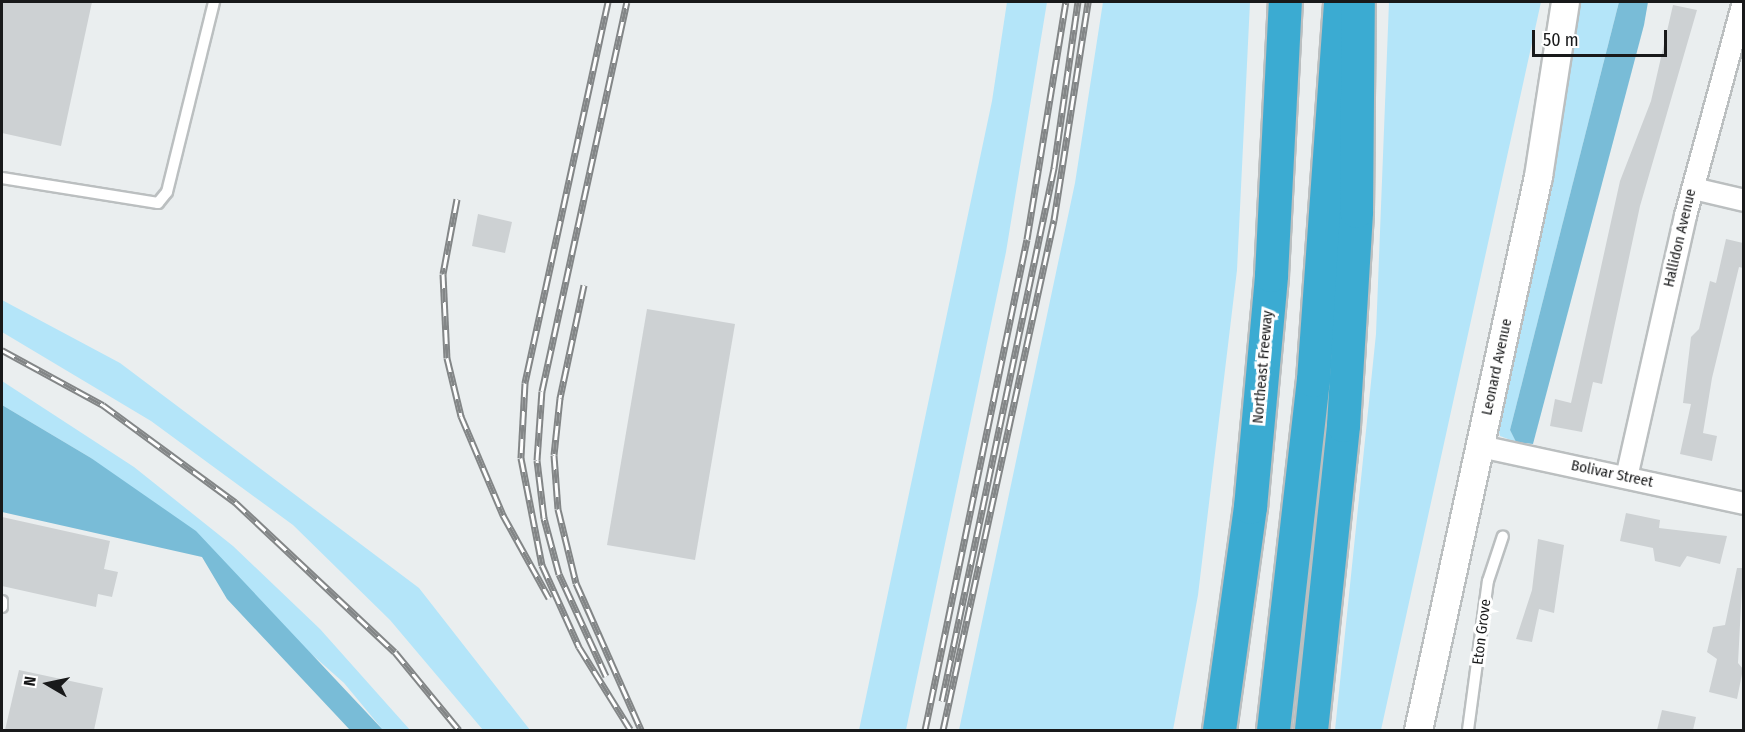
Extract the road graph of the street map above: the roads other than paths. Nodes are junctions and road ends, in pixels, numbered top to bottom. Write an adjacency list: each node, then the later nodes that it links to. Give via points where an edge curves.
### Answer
1 (214, 2): 7 (lane, via 167,192 158,203)
2 (1285, 2): 13 (highway, Northeast Freeway, via 1271,275)
3 (1340, 2): 20 (highway, via 1313,380)
4 (1358, 2): 17 (highway, via 1356,211 1343,425)
5 (1565, 2): 10 (street, Leonard Avenue, via 1538,176)
6 (1743, 2): 8 (street, Hallidon Avenue)
7 (2, 178)
8 (1692, 188): 9 (street); 11 (street, Hallidon Avenue)
9 (1743, 200)
10 (1480, 446): 11 (street, Bolivar Street); 21 (street, Leonard Avenue)
11 (1626, 477): 12 (street, Bolivar Street)
12 (1743, 503)
13 (1250, 507): 18 (highway); 19 (highway, Northeast Freeway)
14 (1503, 536): 22 (lane, Eton Grove, via 1488,581)
15 (2, 601): 16 (lane)
16 (2, 607)
17 (1313, 725)
18 (1198, 730)
19 (1219, 730)
20 (1273, 730)
21 (1418, 730)
22 (1468, 730)

